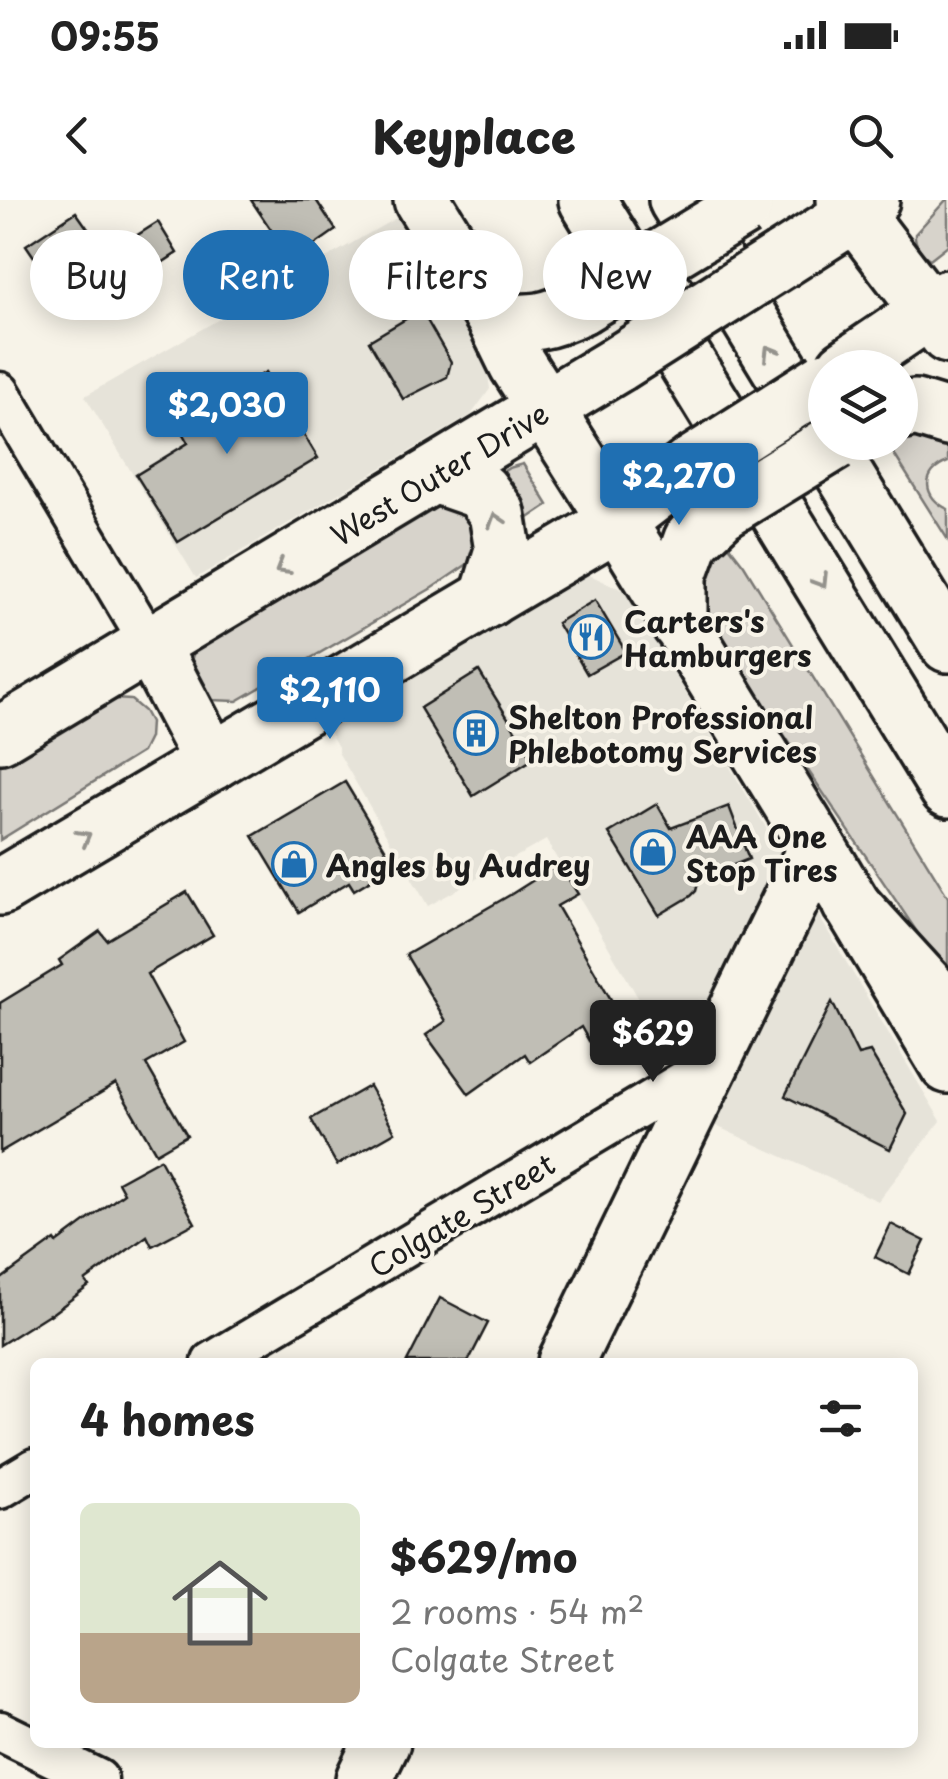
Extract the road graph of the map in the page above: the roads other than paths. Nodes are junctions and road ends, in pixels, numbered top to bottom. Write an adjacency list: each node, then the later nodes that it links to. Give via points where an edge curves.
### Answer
1 (422, 200): 6 (main road)
2 (587, 200): 24 (main road, one-way to 24)
3 (677, 200): 20 (main road, one-way to 3)
4 (746, 204): 8 (main road, bridge, via 552,320)
5 (856, 205): 7 (main road); 12 (main road, West Outer Drive, bridge, via 782,260)
6 (440, 230)
7 (942, 315): 9 (main road)
8 (496, 320): 12 (main road)
9 (878, 350)
10 (808, 391): 17 (main road, bridge)
11 (0, 392): 21 (street)
12 (545, 409): 16 (main road, West Outer Drive); 17 (main road)
13 (918, 409): 14 (main road)
14 (948, 418)
15 (808, 458): 19 (main road, bridge, via 722,511 692,539 679,575)
16 (435, 475): 18 (main road, one-way to 16, via 503,550 498,514 480,491); 21 (main road, West Outer Drive, one-way to 21)
17 (617, 522): 18 (main road); 19 (main road)
18 (488, 599): 23 (main road)
19 (679, 623): 25 (main road)
20 (948, 644)
21 (151, 646): 22 (main road, West Outer Drive); 23 (main road)
22 (0, 736)
23 (212, 762): 26 (main road, one-way to 23)
24 (948, 789)
25 (817, 846): 27 (main road); 29 (main road)
26 (0, 886)
27 (850, 903): 28 (main road); 30 (main road)
28 (948, 1010)
29 (710, 1065): 31 (street, Colgate Street); 32 (main road)
30 (948, 1065)
31 (219, 1358)
32 (568, 1358)
33 (30, 1471): 34 (street)
34 (0, 1489)
35 (0, 1732): 36 (street)
36 (30, 1746)
37 (33, 1748): 39 (street)
38 (379, 1748): 40 (main road)
39 (98, 1779)
40 (364, 1779)

